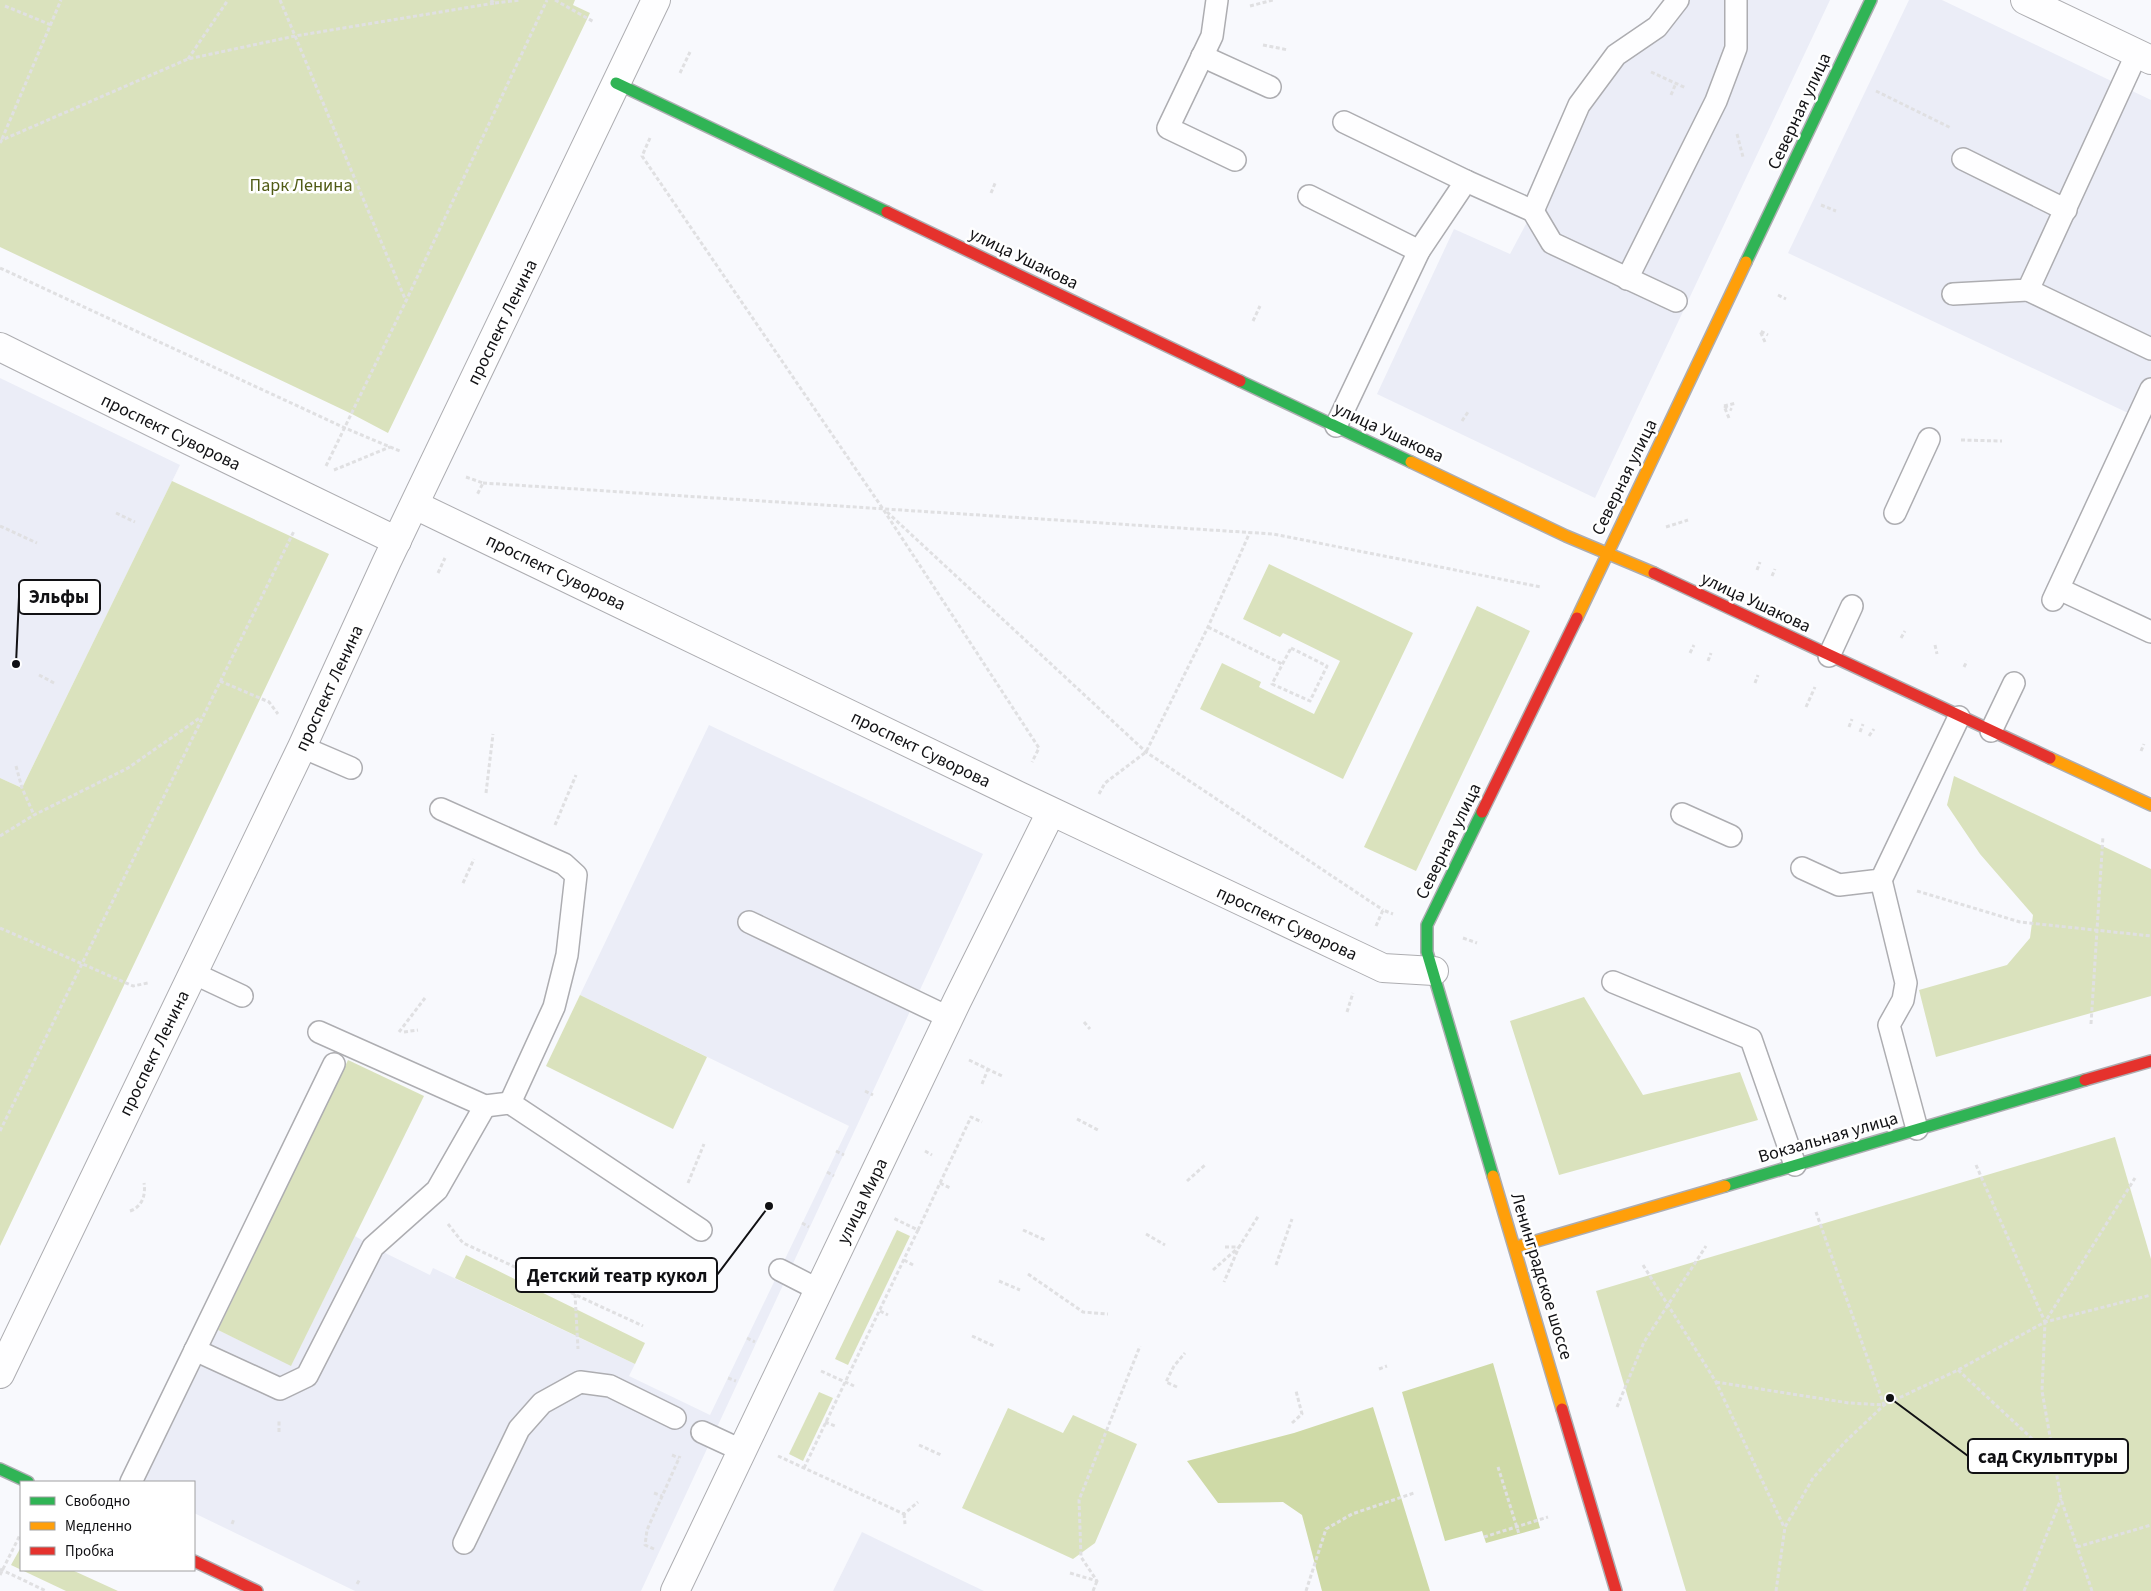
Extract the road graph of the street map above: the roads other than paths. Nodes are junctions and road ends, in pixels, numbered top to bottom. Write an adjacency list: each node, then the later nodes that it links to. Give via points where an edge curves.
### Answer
1 (656, 0): 9 (street, проспект Ленина)
2 (1217, 0): 7 (lane, via 1212,36)
3 (1678, 0): 17 (lane, via 1657,28 1616,55 1579,106)
4 (1736, 0): 19 (lane, via 1736,48 1716,101)
5 (1871, 0): 31 (street, Северная улица)
6 (2025, 0): 8 (street)
7 (1202, 56): 10 (lane); 13 (lane, via 1168,128)
8 (2144, 56): 16 (lane)
9 (616, 83): 26 (street, улица Ушакова); 28 (street, проспект Ленина)
10 (1270, 87)
11 (1344, 122): 14 (lane)
12 (1963, 159): 16 (lane)
13 (1235, 160)
14 (1466, 181): 17 (lane); 18 (lane)
15 (1309, 196): 18 (lane)
16 (2066, 210): 20 (lane)
17 (1533, 211): 19 (lane, via 1552,243)
18 (1419, 251): 26 (lane)
19 (1627, 279): 22 (lane)
20 (2028, 290): 21 (lane); 24 (lane)
21 (1953, 294)
22 (1676, 302)
23 (0, 347): 30 (street, проспект Суворова)
24 (2151, 349)
25 (2151, 390): 33 (lane, via 2056,594)
26 (1336, 426): 31 (street, улица Ушакова)
27 (1929, 439): 29 (lane)
28 (415, 505): 30 (street, проспект Ленина); 42 (street, проспект Суворова)
29 (1895, 513)
30 (397, 541): 38 (street, проспект Ленина)
31 (1607, 553): 34 (street, улица Ушакова); 48 (street, Северная улица, via 1427,925 1427,952)
32 (1852, 606): 34 (lane)
33 (2151, 632)
34 (1829, 656): 36 (street, улица Ушакова)
35 (2014, 683): 37 (lane)
36 (1959, 717): 37 (street, улица Ушакова); 46 (lane)
37 (1991, 731): 40 (street, улица Ушакова)
38 (302, 747): 39 (lane); 49 (street, проспект Ленина)
39 (351, 768)
40 (2151, 805)
41 (442, 809): 56 (lane, via 564,864 576,875 567,955 554,1007)
42 (1051, 812): 48 (street, проспект Суворова, via 1383,968); 52 (street, улица Мира)
43 (1682, 814): 44 (lane)
44 (1731, 836)
45 (1802, 868): 46 (lane, via 1839,885)
46 (1882, 880): 58 (lane, via 1906,983 1890,1026)
47 (749, 922): 52 (lane)
48 (1434, 972): 61 (street, Ленинградское шоссе)
49 (192, 973): 51 (lane); 65 (street, проспект Ленина)
50 (1613, 982): 59 (lane, via 1751,1040)
51 (242, 996)
52 (950, 1018): 63 (street, улица Мира)
53 (319, 1032): 57 (lane)
54 (2151, 1061): 58 (street, Вокзальная улица)
55 (334, 1064): 64 (lane)
56 (510, 1103): 57 (lane); 60 (lane)
57 (485, 1106): 64 (lane, via 437,1190 373,1247 307,1376 280,1389)
58 (1917, 1130): 59 (street, Вокзальная улица)
59 (1795, 1165): 61 (street, Вокзальная улица)
60 (701, 1230)
61 (1516, 1247): 76 (street, Ленинградское шоссе)
62 (780, 1270): 63 (lane)
63 (820, 1290): 68 (street, улица Мира)
64 (195, 1350): 71 (lane)
65 (0, 1374)
66 (674, 1418): 72 (lane, via 610,1386 580,1382 542,1403 519,1429)
67 (702, 1432): 68 (lane)
68 (743, 1450): 75 (street, улица Мира)
69 (0, 1469): 70 (street)
70 (26, 1481)
71 (131, 1481)
72 (464, 1543)
73 (195, 1561): 74 (street)
74 (257, 1591)
75 (675, 1591)
76 (1616, 1591)

